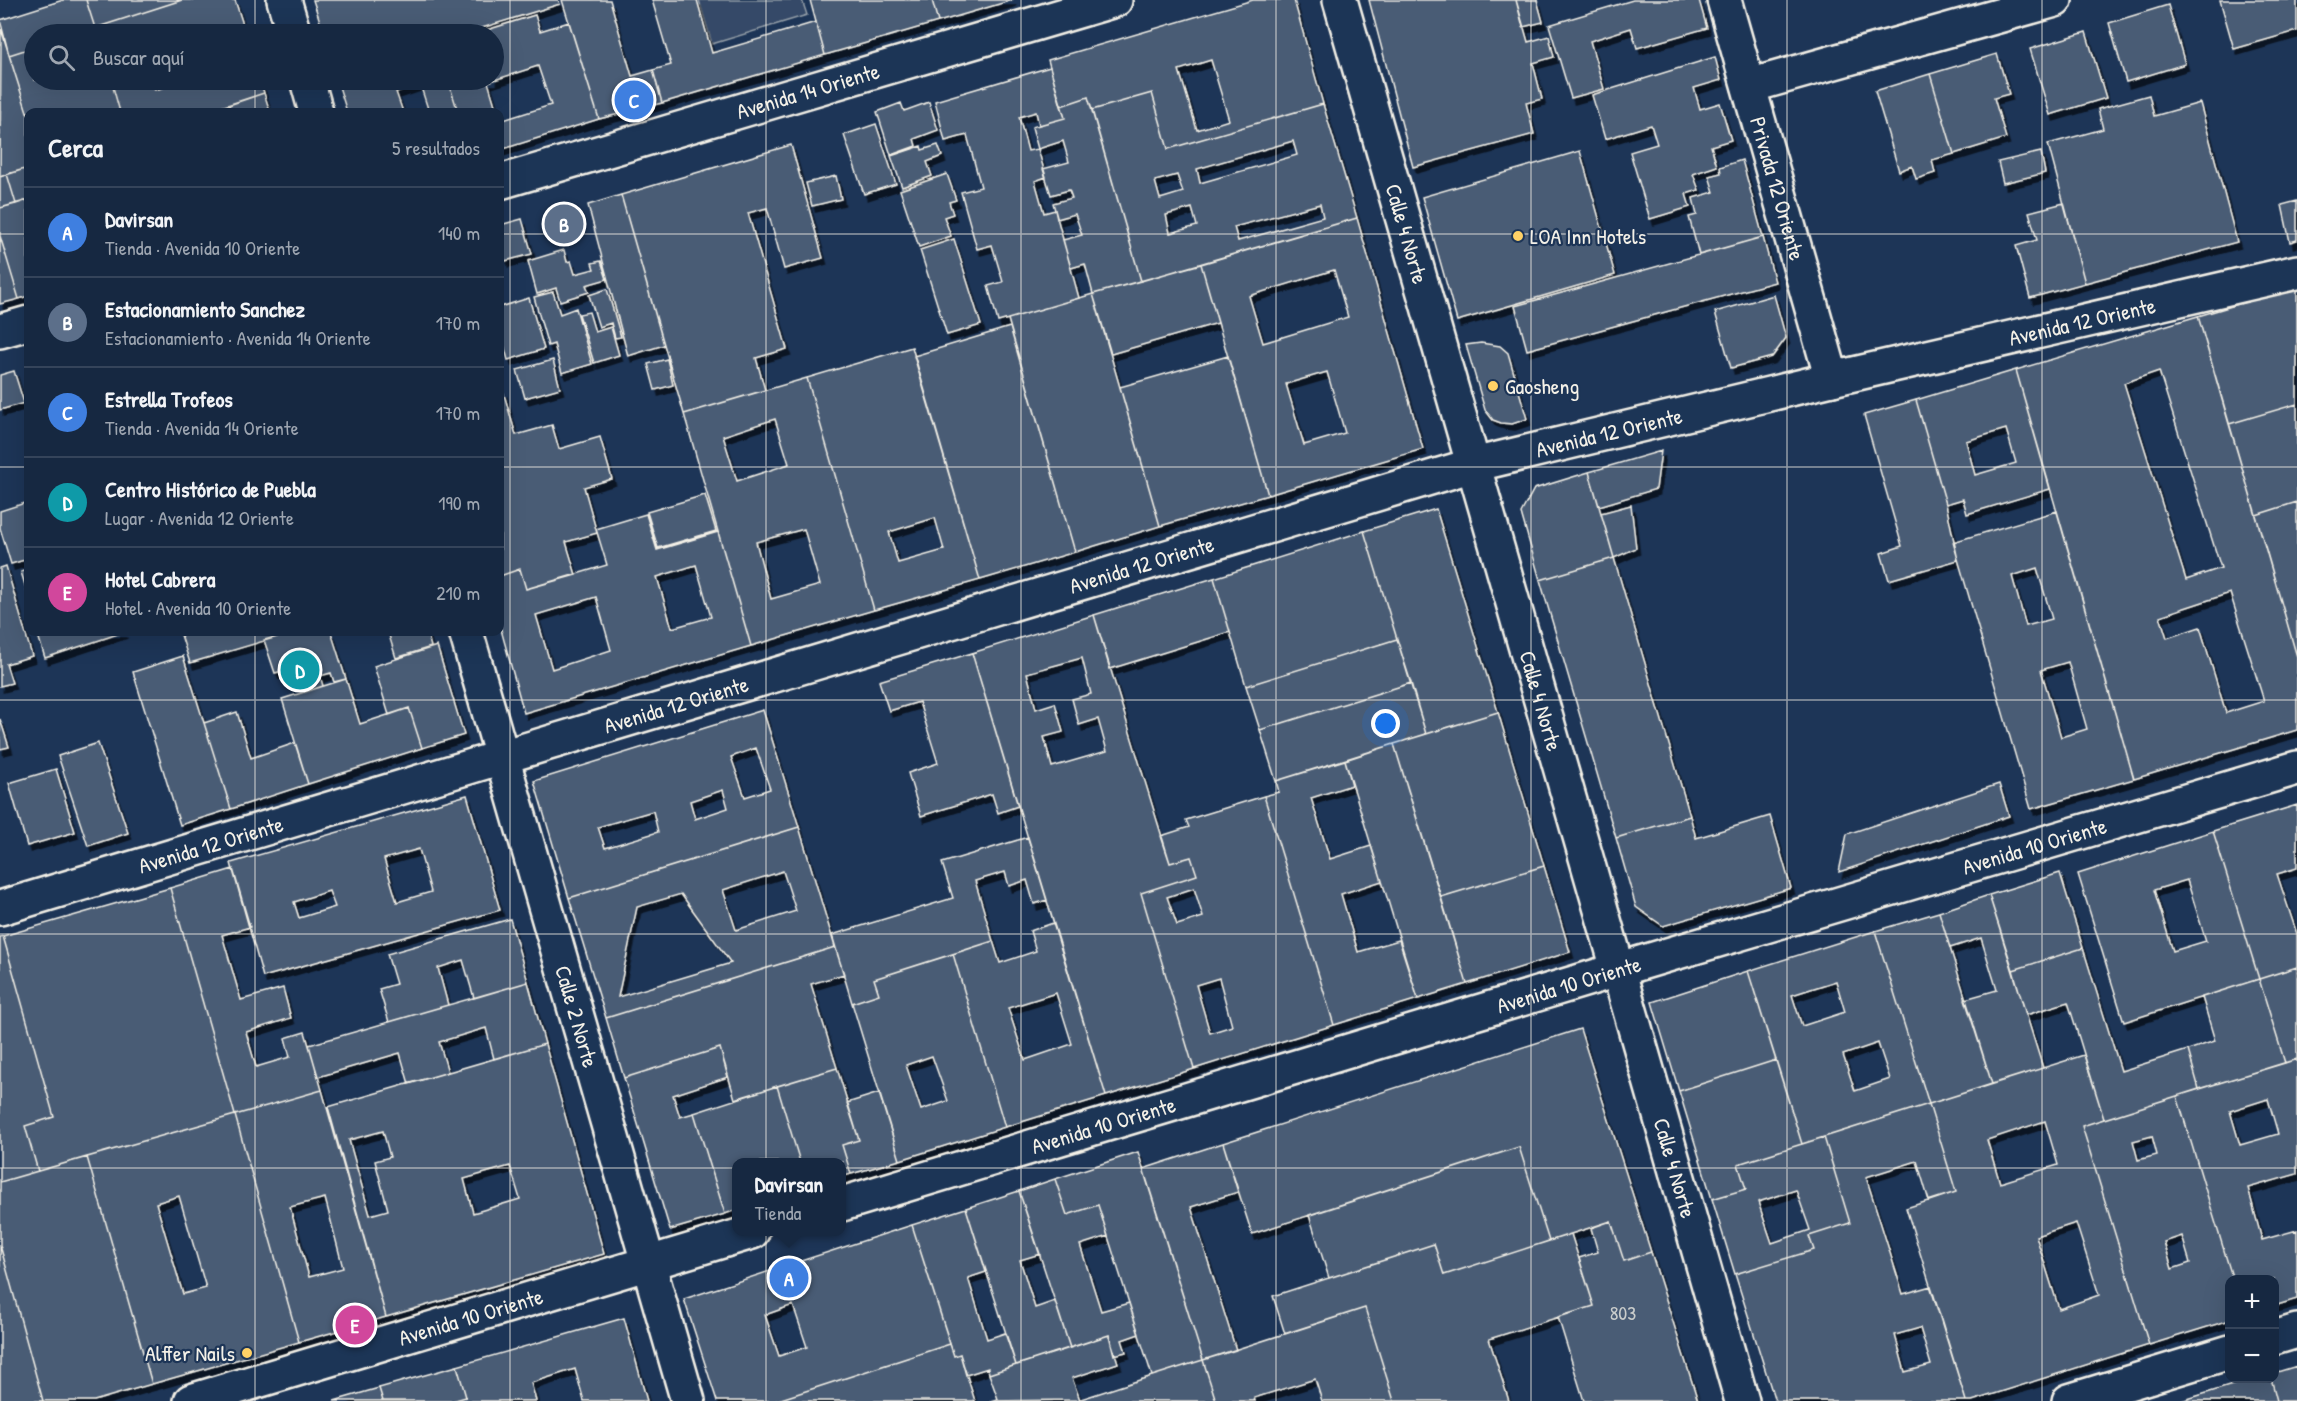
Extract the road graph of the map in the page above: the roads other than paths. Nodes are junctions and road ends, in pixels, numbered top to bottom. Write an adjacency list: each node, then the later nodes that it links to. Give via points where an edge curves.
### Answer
1 (284, 0): 6 (main road)
2 (1115, 0): 10 (main road, Avenida 14 Oriente)
3 (1340, 0): 15 (main road, Calle 4 Norte)
4 (1724, 0): 7 (main road, Privada 12 Oriente)
5 (2055, 0): 7 (main road)
6 (291, 24)
7 (1749, 86): 14 (main road, Privada 12 Oriente)
8 (310, 90): 9 (main road)
9 (315, 108)
10 (504, 181)
11 (2297, 272): 14 (main road, Avenida 12 Oriente)
12 (24, 324): 13 (main road)
13 (0, 331)
14 (1832, 379): 15 (main road, Avenida 12 Oriente)
15 (1473, 465): 17 (main road, Avenida 12 Oriente); 20 (main road, Calle 4 Norte)
16 (467, 636): 17 (main road, Calle 2 Norte)
17 (502, 756): 19 (main road, Avenida 12 Oriente); 23 (main road, Calle 2 Norte)
18 (2297, 768): 20 (main road, Avenida 10 Oriente)
19 (0, 909)
20 (1617, 970): 21 (main road, Avenida 10 Oriente); 29 (main road, Calle 4 Norte)
21 (846, 1203)
22 (739, 1236): 23 (main road, Avenida 10 Oriente)
23 (648, 1263): 27 (main road, Avenida 10 Oriente); 28 (main road, Calle 2 Norte)
24 (2297, 1331): 25 (main road)
25 (2279, 1336)
26 (2225, 1353): 30 (main road)
27 (190, 1401)
28 (688, 1401)
29 (1743, 1401)
30 (2069, 1401)

